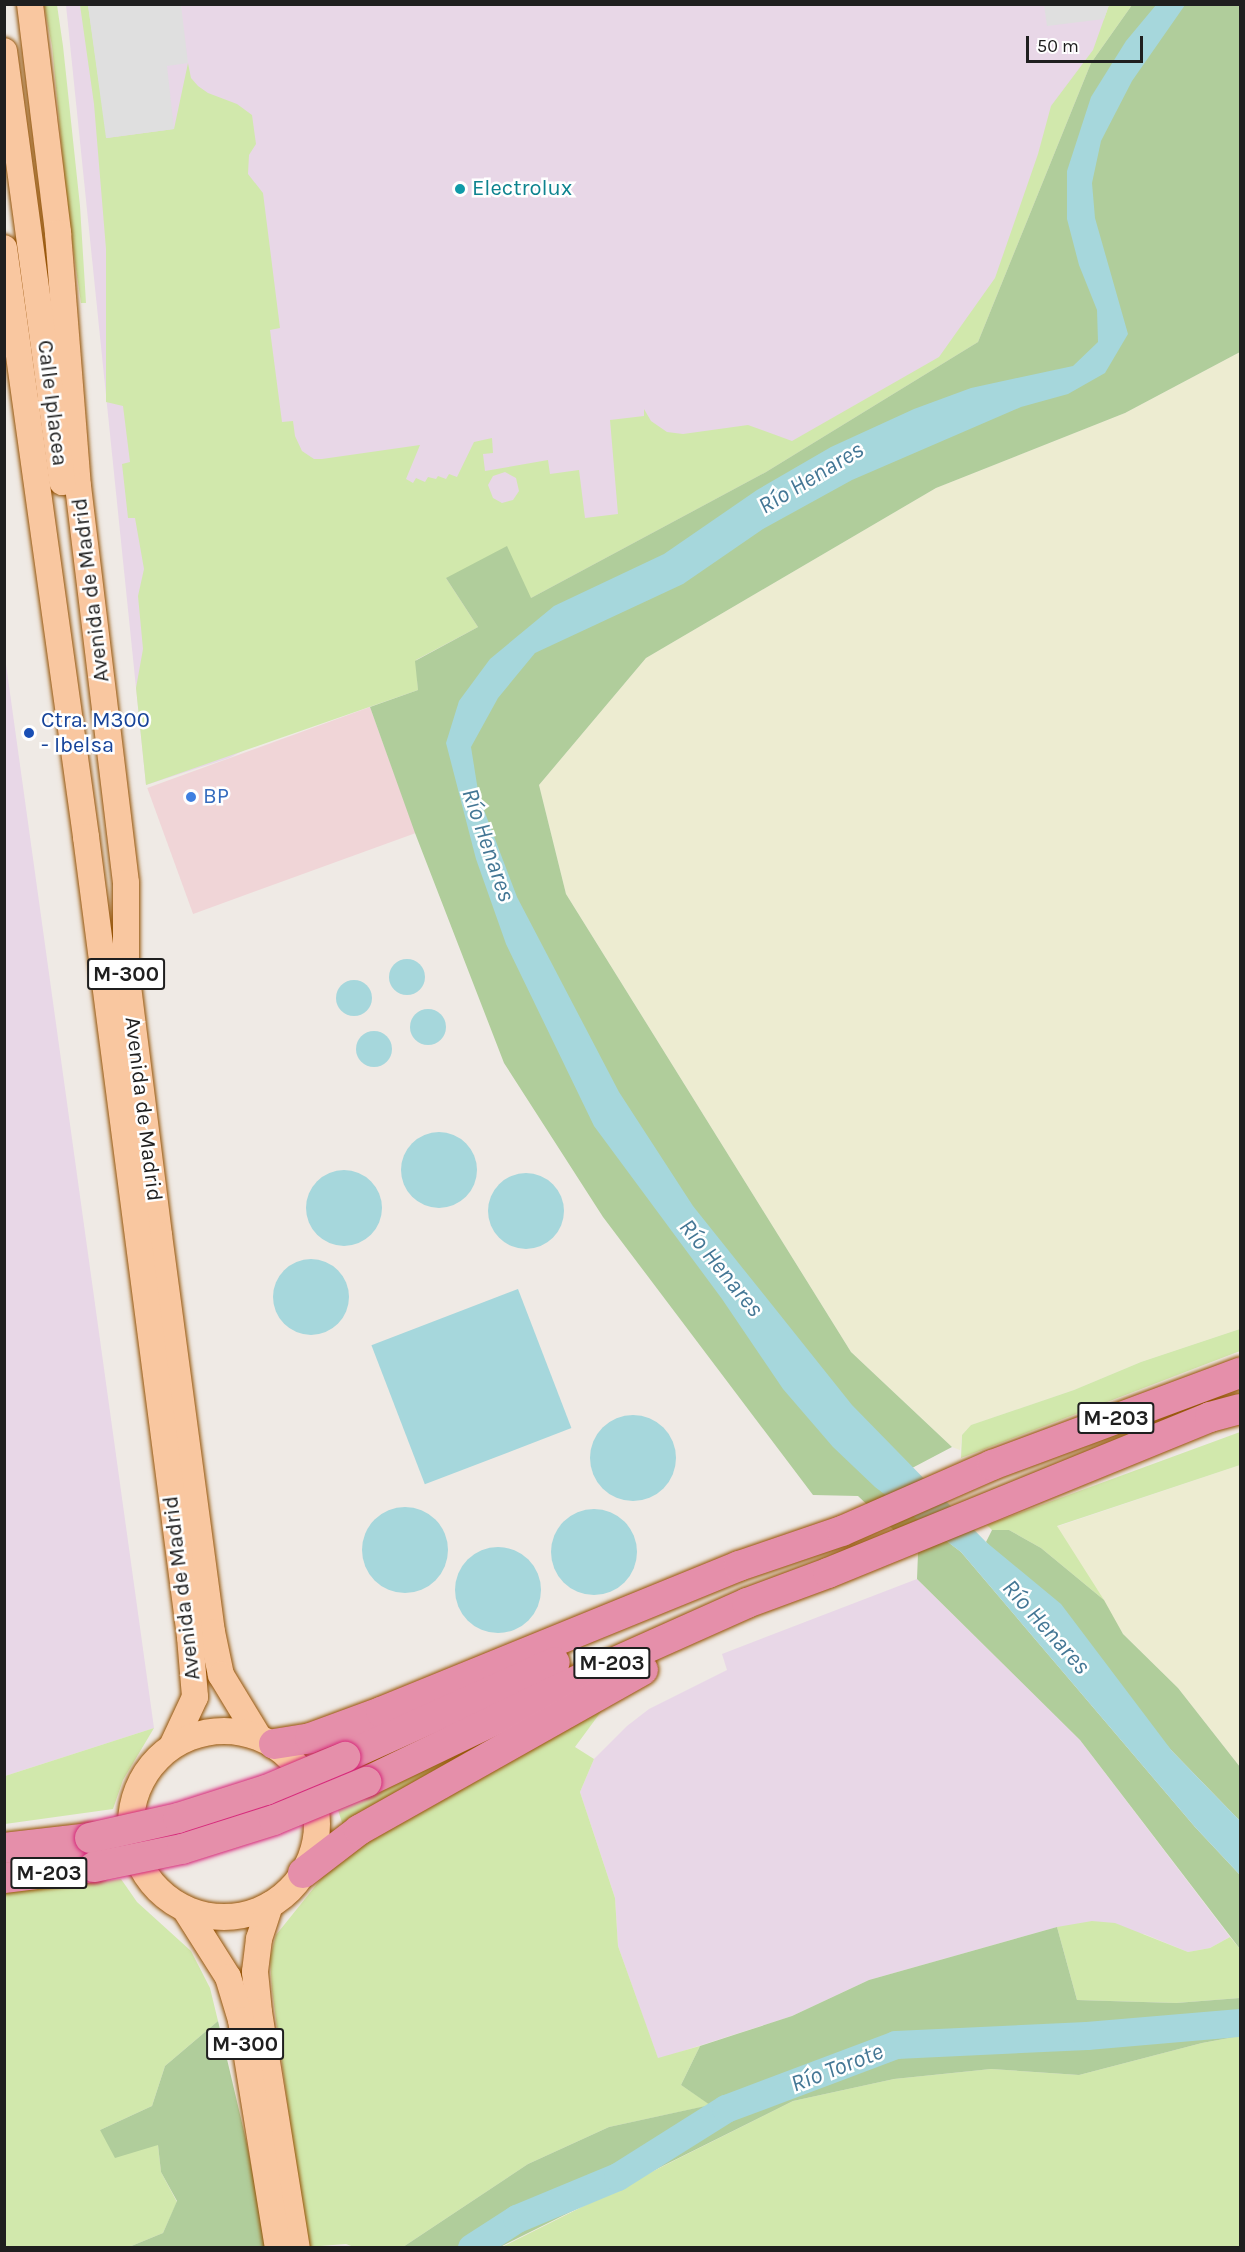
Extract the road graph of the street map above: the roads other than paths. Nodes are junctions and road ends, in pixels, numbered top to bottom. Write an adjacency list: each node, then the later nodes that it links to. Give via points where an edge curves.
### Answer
1 (30, 4): 3 (main road, Avenida de Madrid / M-300)
2 (4, 51): 8 (main road, Calle Iplacea)
3 (58, 233): 7 (main road); 8 (main road, Avenida de Madrid / M-300, via 78,486 126,883)
4 (4, 234): 6 (main road)
5 (4, 248): 6 (main road, Avenida de Madrid / M-300)
6 (9, 276): 14 (main road, Avenida de Madrid / M-300, via 190,1637 195,1697)
7 (91, 423)
8 (126, 970): 13 (main road, Avenida de Madrid / M-300, via 212,1632 221,1675)
9 (1240, 1373): 11 (highway, M-203, via 992,1465)
10 (1240, 1409): 12 (highway, M-203)
11 (832, 1535): 13 (highway, M-203, via 739,1566 310,1738); 15 (highway, M-203, bridge, via 267,1790 178,1818 90,1838)
12 (828, 1573): 16 (highway, via 621,1681 369,1824); 17 (highway, M-203, bridge, via 747,1603 366,1782 274,1820 183,1849 94,1867)
13 (266, 1740): 14 (main road, M-300, via 220,1730 188,1737); 16 (main road, M-300, via 289,1756 306,1778 317,1814 316,1842)
14 (172, 1746): 19 (main road, M-300, via 149,1767 136,1792 131,1813 132,1839 141,1867 160,1892)
15 (4, 1846)
16 (303, 1873): 18 (main road, M-300, via 290,1890)
17 (4, 1878)
18 (270, 1905): 19 (main road, M-300, via 243,1916 220,1918); 20 (main road, M-300, via 259,1938 255,1971)
19 (185, 1909): 20 (main road, M-300, via 228,1977)
20 (279, 2189): 21 (main road, M-300); 22 (main road, M-300)
21 (278, 2247)
22 (297, 2247)

